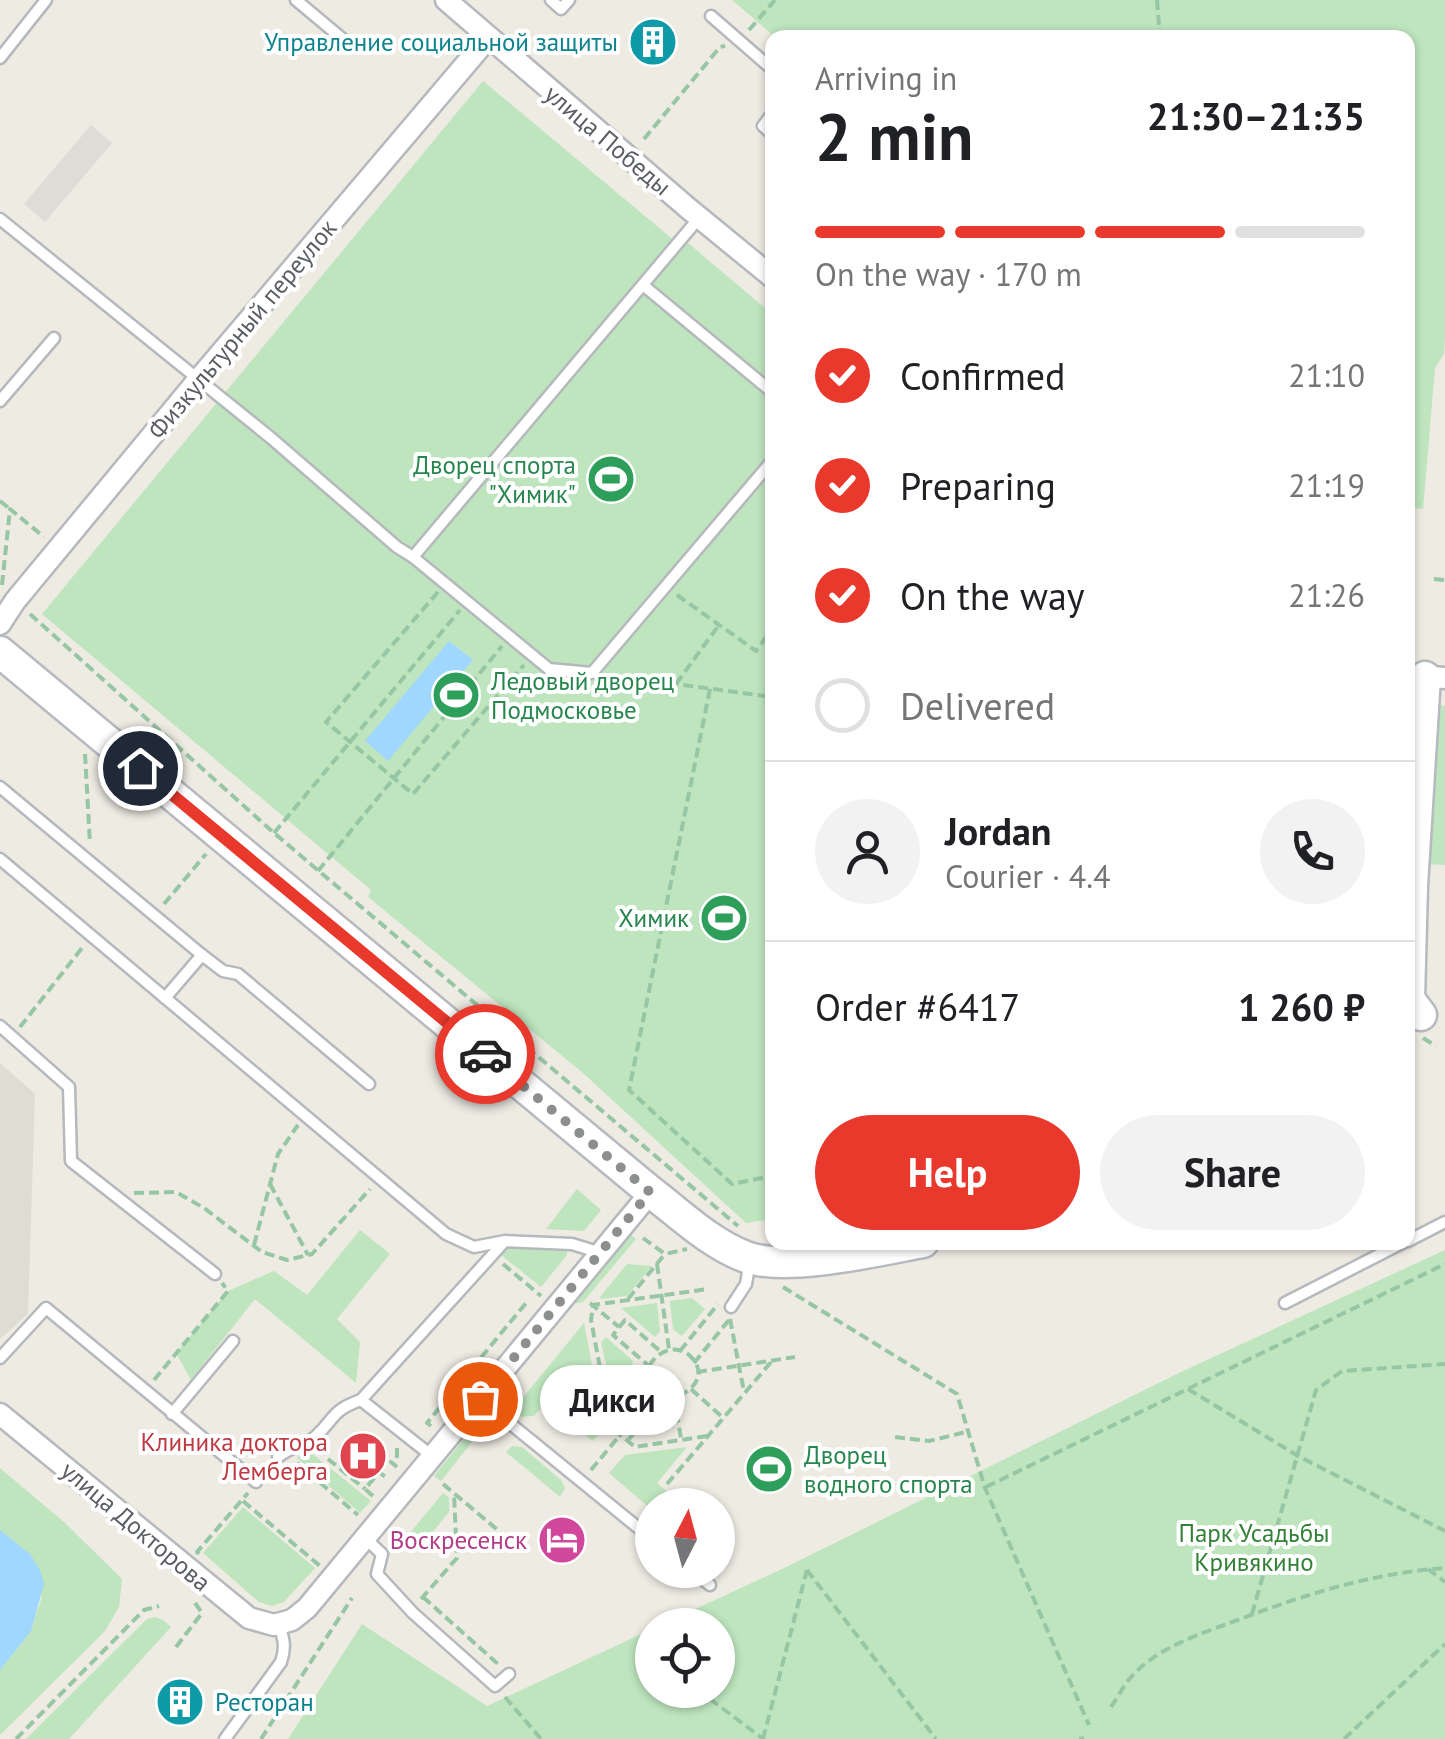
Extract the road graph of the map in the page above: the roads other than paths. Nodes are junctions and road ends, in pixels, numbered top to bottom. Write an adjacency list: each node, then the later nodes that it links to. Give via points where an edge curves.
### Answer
1 (46, 0): 9 (lane)
2 (296, 0): 8 (lane)
3 (446, 0): 7 (street, улица Победы)
4 (551, 0): 5 (lane, via 562,9)
5 (569, 0)
6 (711, 16): 10 (lane)
7 (488, 38): 11 (street, улица Победы); 16 (street, Физкультурный переулок)
8 (351, 46)
9 (0, 58)
10 (765, 63)
11 (699, 218): 13 (street, улица Победы); 14 (lane)
12 (0, 219): 16 (lane)
13 (765, 270)
14 (643, 285): 17 (lane); 20 (lane)
15 (54, 338): 18 (lane)
16 (198, 380): 20 (lane); 21 (street, Физкультурный переулок, via 58,548)
17 (765, 386)
18 (0, 401)
19 (765, 468): 20 (lane, via 592,673 549,669)
20 (413, 556)
21 (8, 595): 22 (street, Физкультурный переулок)
22 (0, 624)
23 (0, 652): 32 (main road)
24 (1426, 677): 26 (main road)
25 (0, 786): 28 (lane)
26 (1415, 841)
27 (0, 860): 29 (lane)
28 (202, 955): 29 (lane); 31 (lane, via 238,974)
29 (165, 998): 35 (lane, via 446,1234 474,1247)
30 (0, 1026): 40 (lane, via 69,1086 71,1161)
31 (369, 1084)
32 (650, 1192): 38 (street); 39 (main road)
33 (1445, 1222): 34 (lane)
34 (1415, 1237)
35 (505, 1241): 38 (lane, via 572,1244); 46 (lane)
36 (849, 1250): 39 (main road, via 791,1262)
37 (1390, 1250): 41 (lane)
38 (601, 1253): 45 (street)
39 (750, 1259): 42 (lane, via 746,1284)
40 (215, 1274)
41 (1285, 1303)
42 (730, 1306)
43 (233, 1341): 48 (lane)
44 (0, 1358): 48 (lane, via 46,1308)
45 (480, 1399): 50 (street); 52 (lane)
46 (361, 1400): 49 (lane, via 338,1409 312,1440); 50 (lane)
47 (0, 1414): 54 (street, улица Докторова, via 248,1618)
48 (172, 1414): 51 (lane)
49 (281, 1454)
50 (432, 1456): 53 (street)
51 (256, 1482)
52 (635, 1525)
53 (366, 1539): 54 (street, via 299,1616); 55 (lane, via 382,1554 377,1574 413,1613 495,1686)
54 (279, 1624): 56 (lane, via 281,1662)
55 (505, 1670)
56 (225, 1739)

